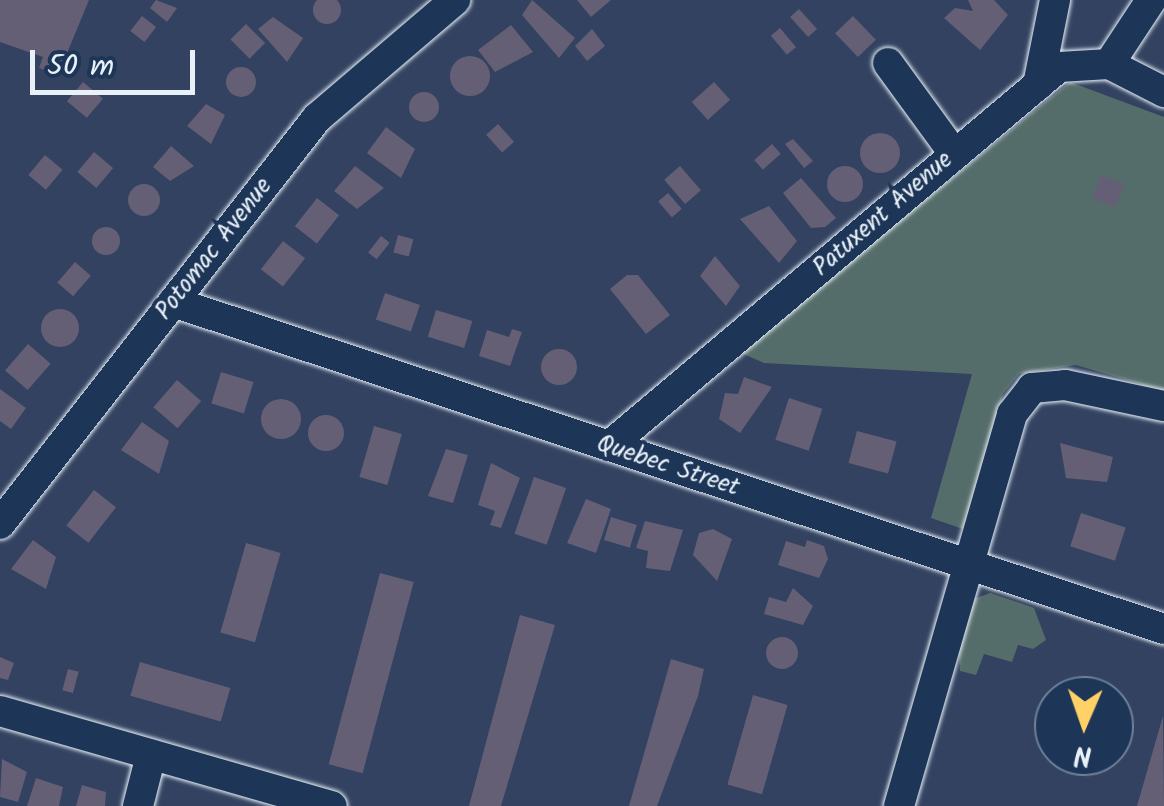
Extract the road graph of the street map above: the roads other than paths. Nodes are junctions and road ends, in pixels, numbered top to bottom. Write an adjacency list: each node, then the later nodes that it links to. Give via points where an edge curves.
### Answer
1 (454, 0): 9 (street, Potomac Avenue, via 326,107)
2 (1055, 0): 6 (street)
3 (1151, 0): 5 (street)
4 (888, 63): 8 (street)
5 (1109, 64): 6 (street, Patuxent Avenue, via 1075,60); 7 (street)
6 (1038, 85): 8 (street, Patuxent Avenue)
7 (1164, 92)
8 (953, 152): 11 (street, Patuxent Avenue)
9 (173, 302): 11 (street, Quebec Street); 12 (street, Potomac Avenue)
10 (1164, 406): 13 (street, via 1032,388 1012,414)
11 (610, 446): 13 (street, Quebec Street)
12 (0, 524)
13 (969, 565): 14 (street, Quebec Street); 19 (street)
14 (1164, 630)
15 (0, 711): 16 (street)
16 (151, 755): 17 (street); 18 (street)
17 (138, 806)
18 (332, 806)
19 (899, 806)

